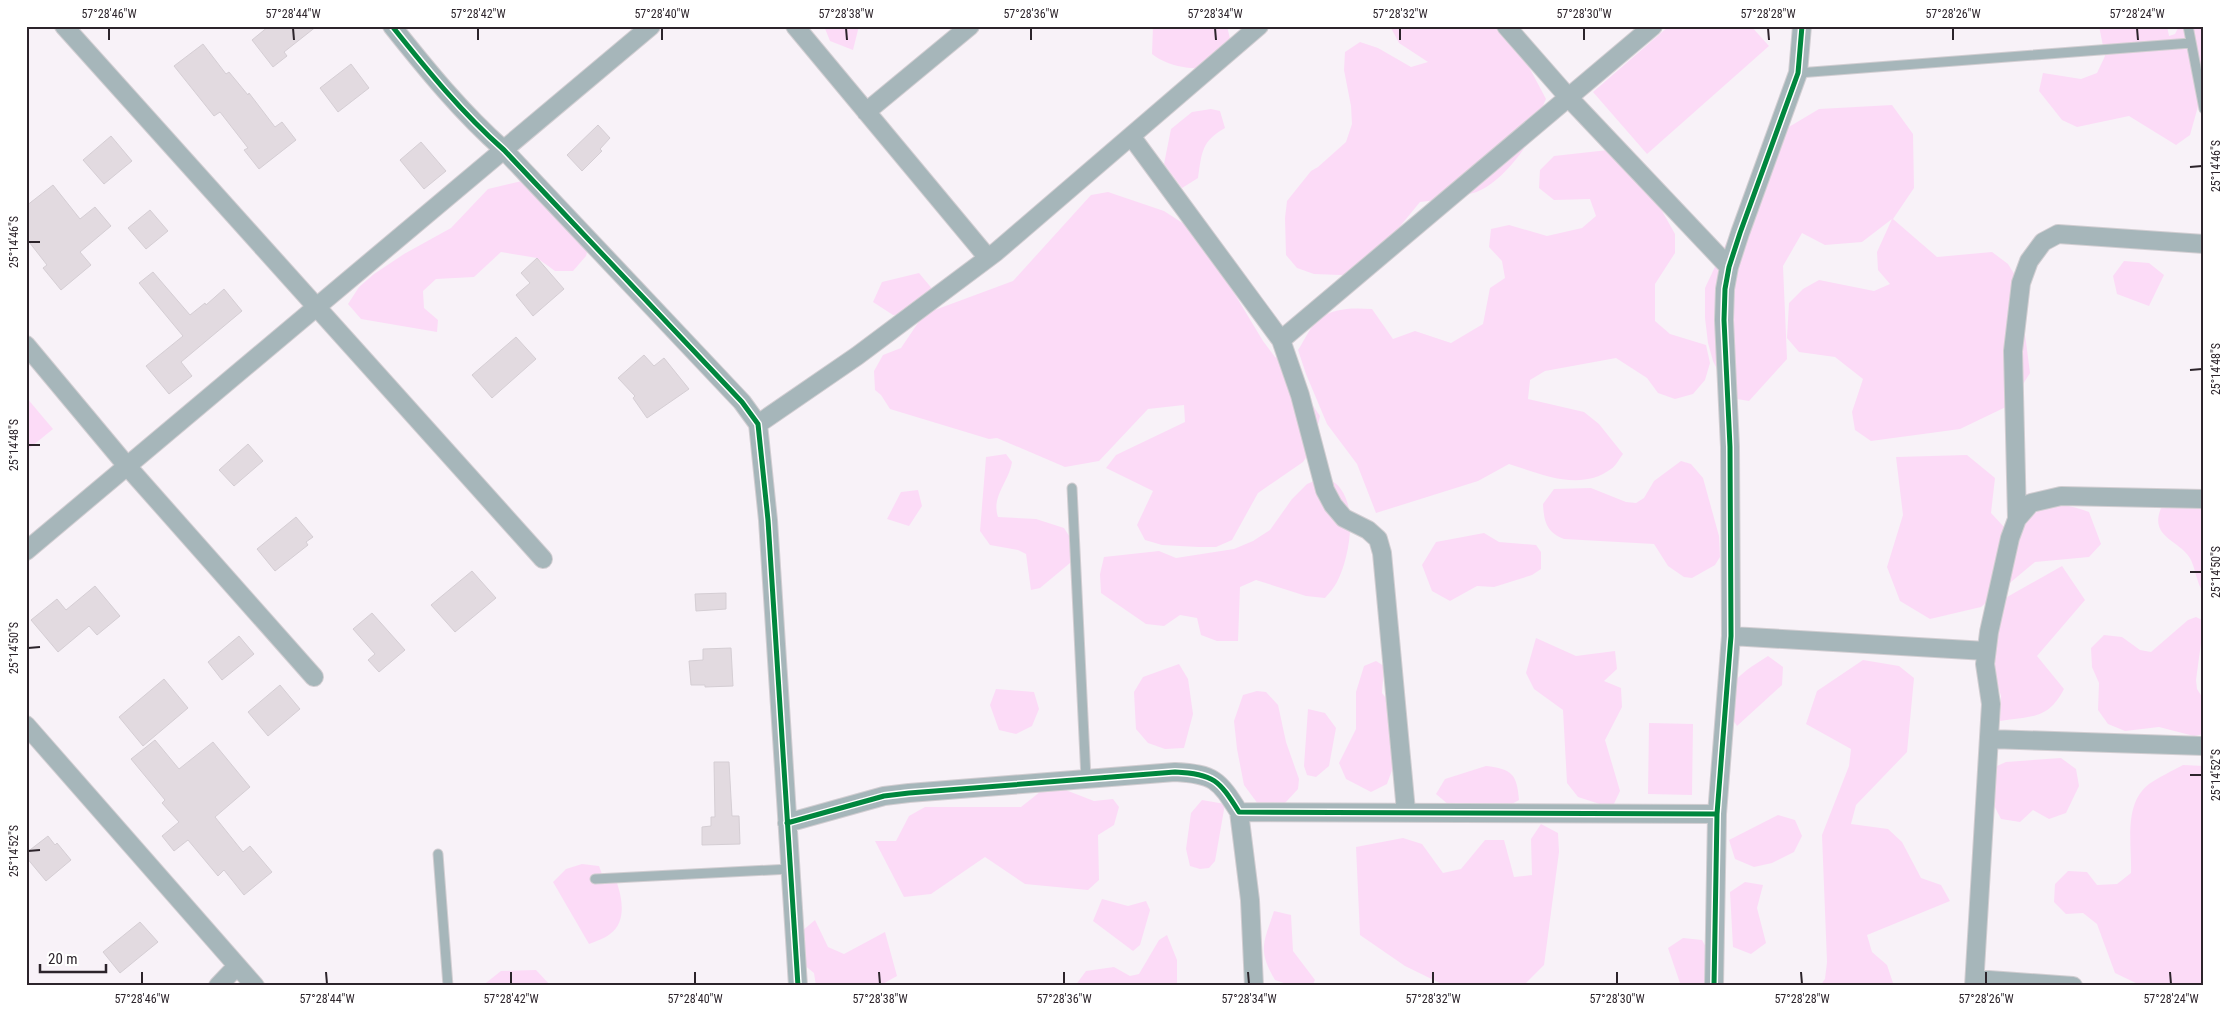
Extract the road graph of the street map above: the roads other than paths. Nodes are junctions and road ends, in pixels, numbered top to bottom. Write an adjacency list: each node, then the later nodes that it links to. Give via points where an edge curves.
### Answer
1 (64, 26): 22 (street)
2 (392, 26): 18 (street, via 467,116)
3 (651, 26): 18 (street)
4 (795, 26): 16 (street)
5 (970, 26): 16 (street)
6 (1260, 26): 17 (street)
7 (1506, 26): 14 (street)
8 (1653, 26): 14 (street)
9 (1802, 26): 12 (street)
10 (2188, 26): 11 (lane)
11 (2191, 43): 12 (lane); 13 (lane)
12 (1798, 73): 21 (street)
13 (2202, 93): 15 (lane)
14 (1569, 98): 21 (street); 23 (street)
15 (2204, 109)
16 (866, 112): 20 (street)
17 (1132, 136): 20 (street); 23 (street)
18 (504, 150): 22 (street); 25 (street, via 742,402)
19 (2204, 244): 29 (street, via 2058,234 2042,242 2029,261 2021,283 2013,351)
20 (988, 258): 25 (street)
21 (1729, 267): 32 (street, via 1724,320 1730,447)
22 (317, 307): 26 (street); 31 (street)
23 (1281, 340): 39 (street, via 1332,506 1344,518 1378,539 1382,553)
24 (26, 345): 26 (street)
25 (759, 426): 42 (street)
26 (127, 466): 30 (street); 34 (street)
27 (1072, 488): 38 (lane)
28 (2204, 499): 29 (street, via 2061,496 2031,503)
29 (2017, 519): 33 (street)
30 (26, 551)
31 (544, 559)
32 (1731, 636): 33 (street); 41 (street)
33 (1986, 651): 36 (street, via 1991,704)
34 (314, 677)
35 (26, 725): 46 (street)
36 (1990, 739): 37 (street); 47 (street)
37 (2204, 746)
38 (1086, 779): 40 (street, via 1199,773 1215,780); 42 (street, via 909,792)
39 (1406, 811): 40 (street); 41 (street)
40 (1239, 812): 52 (street, via 1250,900)
41 (1717, 814): 53 (street)
42 (787, 823): 44 (street)
43 (438, 854): 50 (lane)
44 (790, 868): 45 (lane); 51 (street)
45 (595, 879)
46 (237, 966): 48 (street); 49 (street)
47 (1974, 983): 54 (street)
48 (218, 986)
49 (255, 986)
50 (448, 986)
51 (798, 986)
52 (1254, 986)
53 (1714, 986)
54 (2073, 986)

